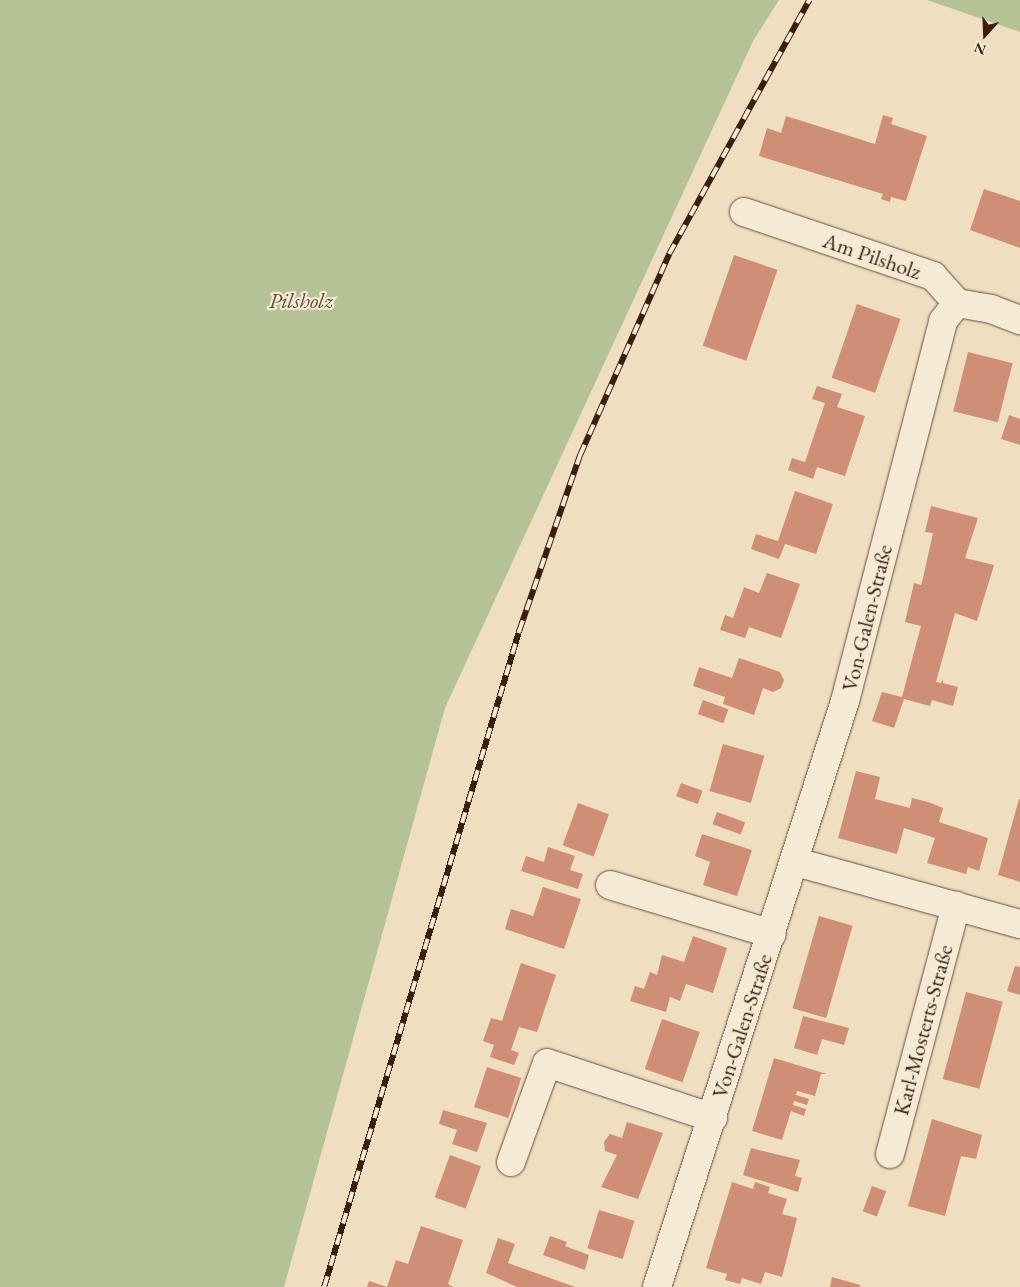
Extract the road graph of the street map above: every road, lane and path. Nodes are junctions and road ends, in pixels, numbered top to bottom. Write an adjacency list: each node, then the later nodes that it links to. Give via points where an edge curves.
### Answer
1 (744, 212): 2 (street, Am Pilsholz, via 933,276)
2 (957, 303): 3 (street, via 991,309); 4 (street, Von-Galen-Straße, via 943,321 846,701)
3 (1020, 320)
4 (796, 862): 6 (street); 8 (street, Von-Galen-Straße)
5 (610, 885): 8 (street, Von-Galen-Straße)
6 (956, 906): 7 (street); 10 (street, Karl-Mosterts-Straße)
7 (1020, 924)
8 (772, 934): 9 (street, Von-Galen-Straße)
9 (713, 1118): 11 (street, Von-Galen-Straße, via 547,1063); 12 (street, Von-Galen-Straße)
10 (890, 1154)
11 (512, 1162)
12 (657, 1287)

